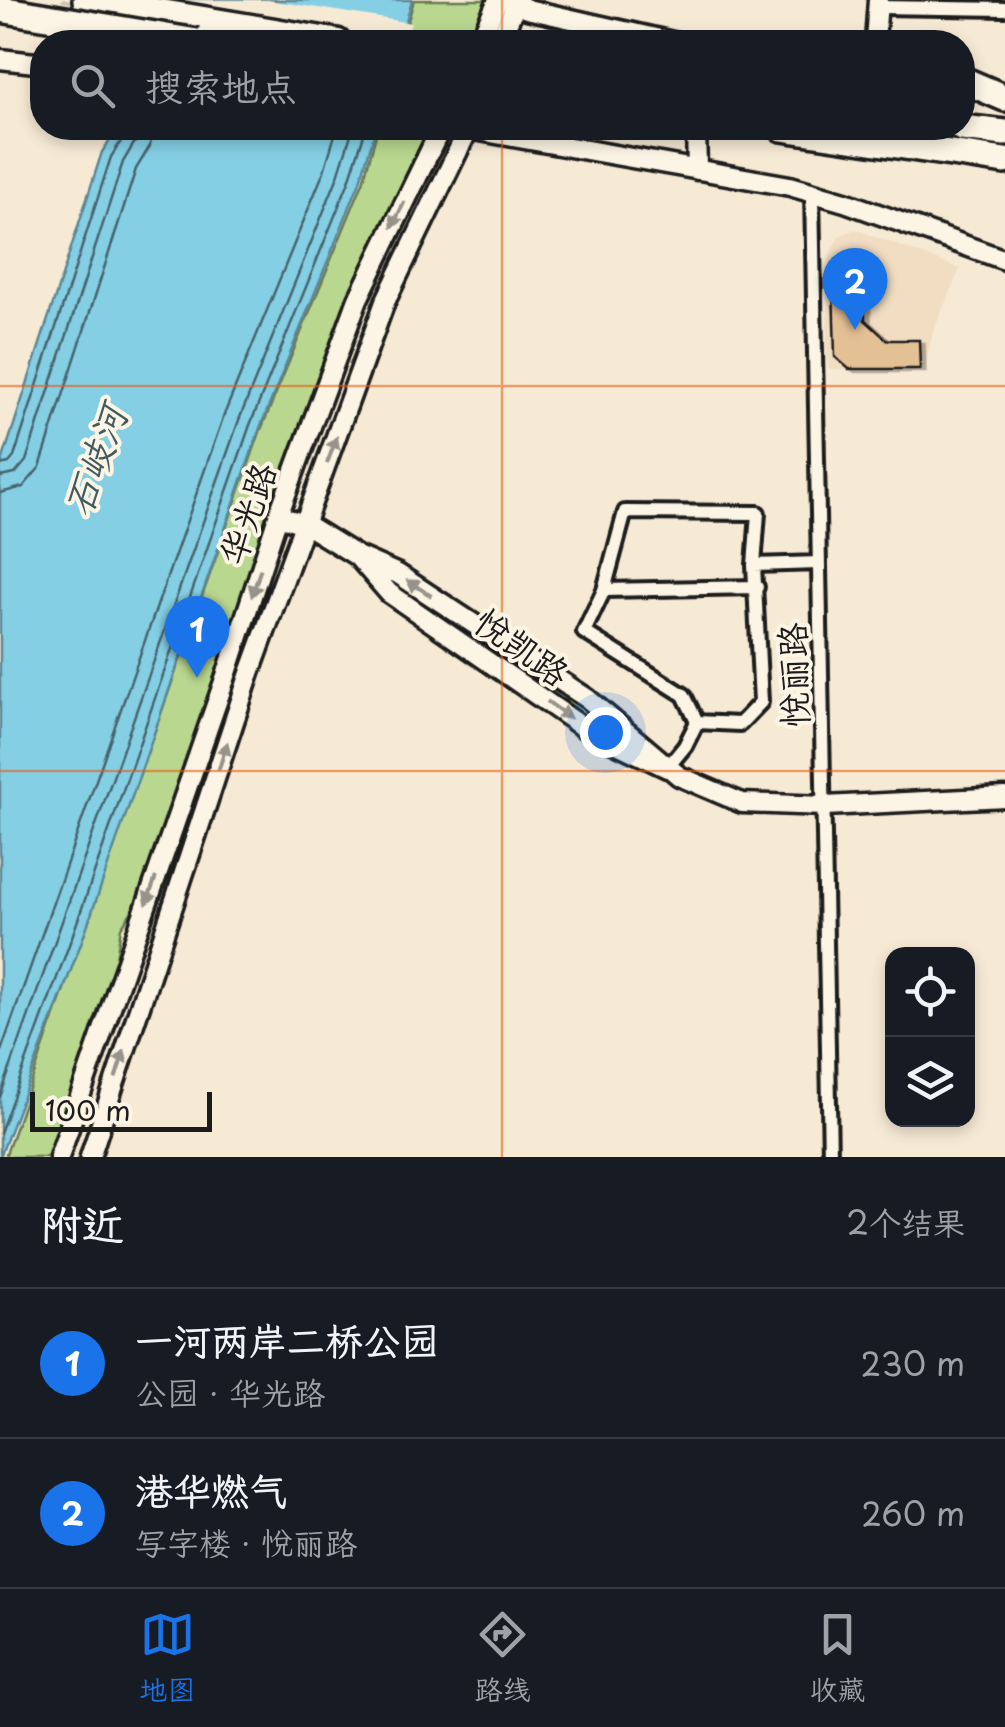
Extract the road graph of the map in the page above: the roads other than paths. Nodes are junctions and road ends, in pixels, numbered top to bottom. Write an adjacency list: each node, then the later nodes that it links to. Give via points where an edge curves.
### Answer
1 (86, 0): 7 (highway)
2 (510, 1): 8 (main road); 9 (main road); 10 (main road)
3 (878, 3): 5 (street); 11 (main road)
4 (0, 9): 6 (highway, bridge)
5 (1005, 9)
6 (125, 30)
7 (265, 30)
8 (488, 30)
9 (502, 30)
10 (625, 30)
11 (877, 30)
12 (0, 58): 13 (main road)
13 (30, 62)
14 (975, 81): 15 (main road)
15 (1005, 82)
16 (975, 85): 17 (highway)
17 (1005, 98)
18 (975, 130): 19 (highway)
19 (1005, 133)
20 (435, 140): 29 (main road, 华光路, one-way to 29, via 358,299)
21 (461, 140): 30 (main road, 华光路, one-way to 21, via 385,302)
22 (533, 140): 26 (main road)
23 (696, 140): 26 (main road)
24 (864, 140): 25 (highway)
25 (1001, 160)
26 (697, 170): 27 (main road)
27 (812, 192): 28 (main road); 32 (street, 悦丽路)
28 (1005, 260)
29 (278, 516): 30 (main road, 悦凯路); 40 (main road, 华光路, one-way to 40)
30 (305, 524): 31 (main road, 悦凯路); 41 (main road, 华光路, one-way to 30)
31 (356, 556): 37 (main road, 悦凯路, one-way to 31, via 588,699 398,574); 37 (main road, 悦凯路, one-way to 37, via 389,593 584,728)
32 (818, 563): 33 (street); 39 (street, 悦丽路)
33 (754, 565): 34 (street); 35 (street, via 758,513 625,512)
34 (757, 587): 35 (street); 36 (street, via 760,702 740,724)
35 (604, 590): 36 (street, via 584,632 684,695)
36 (697, 722): 37 (street)
37 (667, 768): 39 (main road, 悦凯路, via 742,803)
38 (1005, 796): 39 (main road, 悦凯路)
39 (825, 806): 42 (street, 悦丽路)
40 (58, 1157)
41 (90, 1157)
42 (830, 1157)

